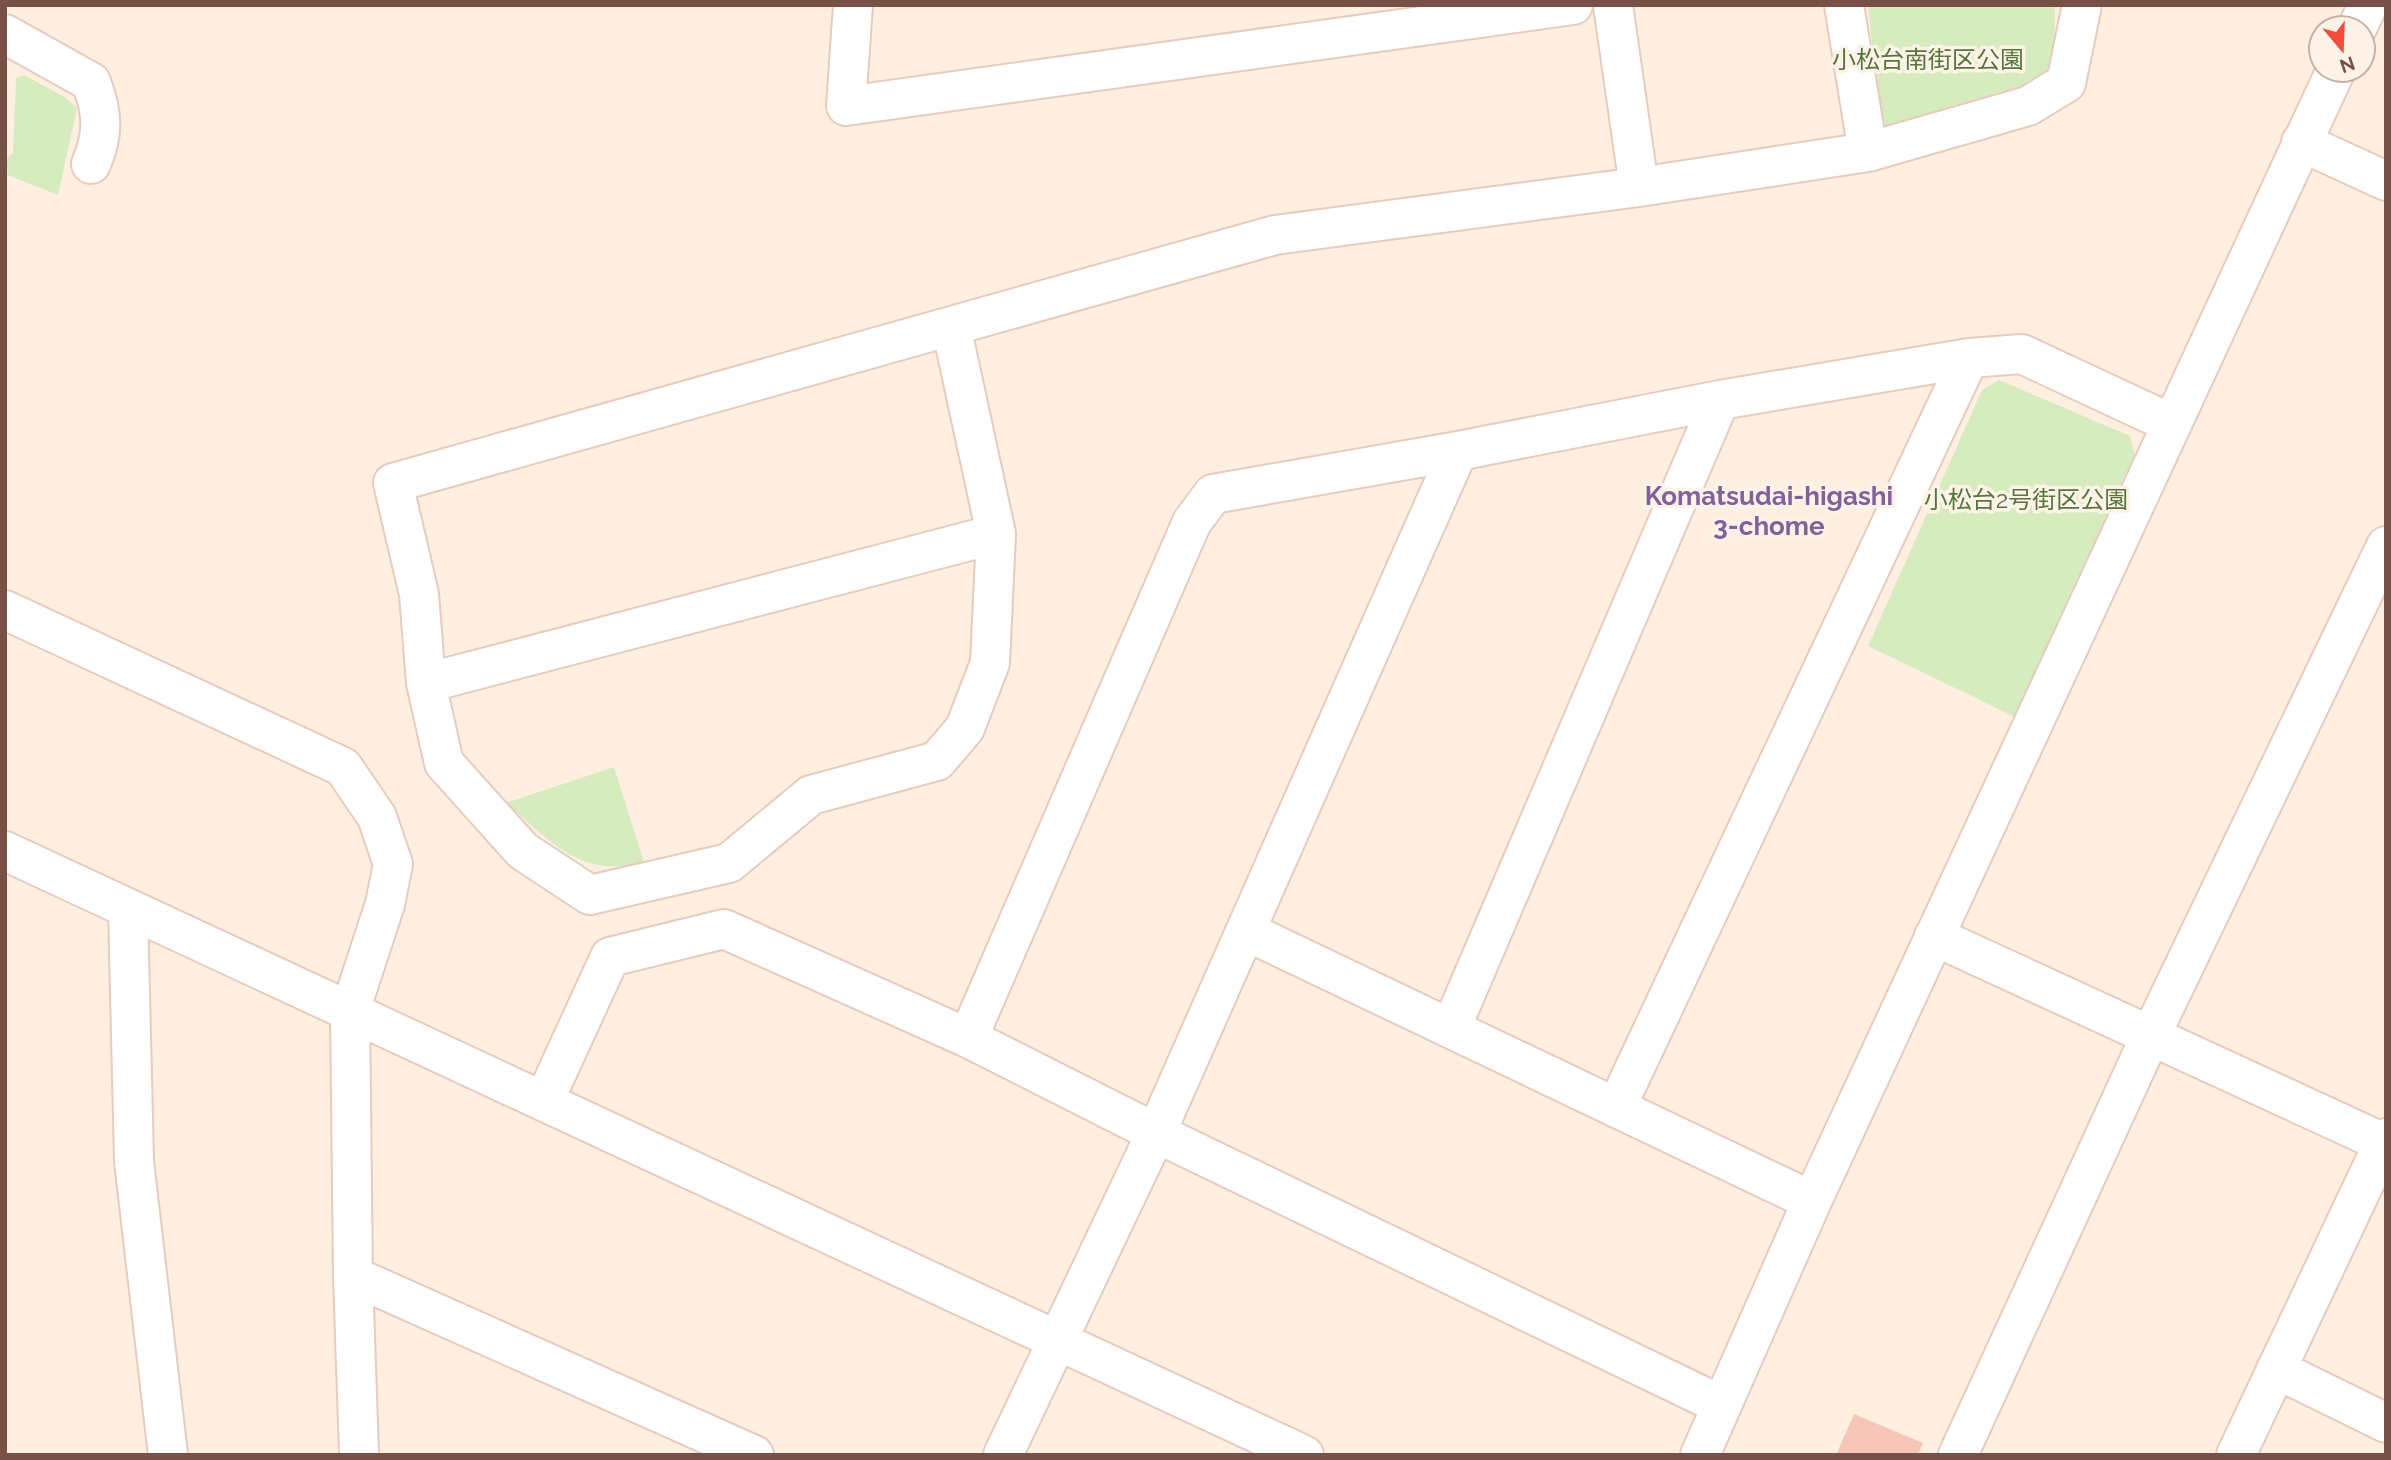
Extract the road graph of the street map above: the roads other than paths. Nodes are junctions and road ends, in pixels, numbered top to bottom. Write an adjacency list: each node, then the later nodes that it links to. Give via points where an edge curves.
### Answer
1 (853, 5): 2 (street, via 846,106)
2 (1573, 5)
3 (1613, 5): 12 (street)
4 (1844, 5): 9 (street)
5 (2082, 5): 9 (street, via 2066,83 2028,106)
6 (5, 34): 10 (street, via 91,82 99,104 101,142)
7 (2329, 84): 8 (street)
8 (2301, 142): 11 (street); 16 (street)
9 (1868, 152): 12 (street)
10 (91, 164)
11 (2386, 181)
12 (1639, 187): 13 (street, via 1275,235)
13 (951, 326): 18 (street); 21 (street, via 393,483 419,594)
14 (1969, 358): 15 (street); 16 (street, via 2022,354); 31 (street)
15 (1720, 400): 17 (street); 27 (street)
16 (2171, 423): 25 (street)
17 (1458, 451): 24 (street); 29 (street, via 1213,494 1192,522)
18 (996, 534): 21 (street); 21 (street, via 990,663 965,728 937,761 811,795 729,863 590,895 523,851 444,763)
19 (2386, 546): 28 (street)
20 (5, 610): 26 (street, via 343,767 377,817 393,864 385,904)
21 (426, 683)
22 (5, 850): 23 (street)
23 (128, 908): 26 (street); 41 (street, via 134,1161)
24 (1246, 931): 27 (street); 32 (street)
25 (1934, 936): 28 (street); 34 (street)
26 (350, 1011): 30 (street); 35 (street)
27 (1451, 1028): 31 (street)
28 (2151, 1035): 33 (street); 47 (street)
29 (968, 1038): 30 (street, via 724,929 610,957); 32 (street)
30 (544, 1101): 36 (street)
31 (1616, 1108): 34 (street)
32 (1156, 1133): 36 (street); 38 (street)
33 (2385, 1142): 37 (street)
34 (1812, 1201): 38 (street)
35 (353, 1276): 42 (street); 43 (street)
36 (1058, 1340): 40 (street); 44 (street)
37 (2276, 1369): 39 (street); 48 (street)
38 (1720, 1405): 46 (street)
39 (2386, 1423)
40 (1244, 1442): 45 (street)
41 (168, 1455)
42 (359, 1455)
43 (754, 1455)
44 (1003, 1455)
45 (1304, 1455)
46 (1700, 1455)
47 (1958, 1455)
48 (2235, 1455)

